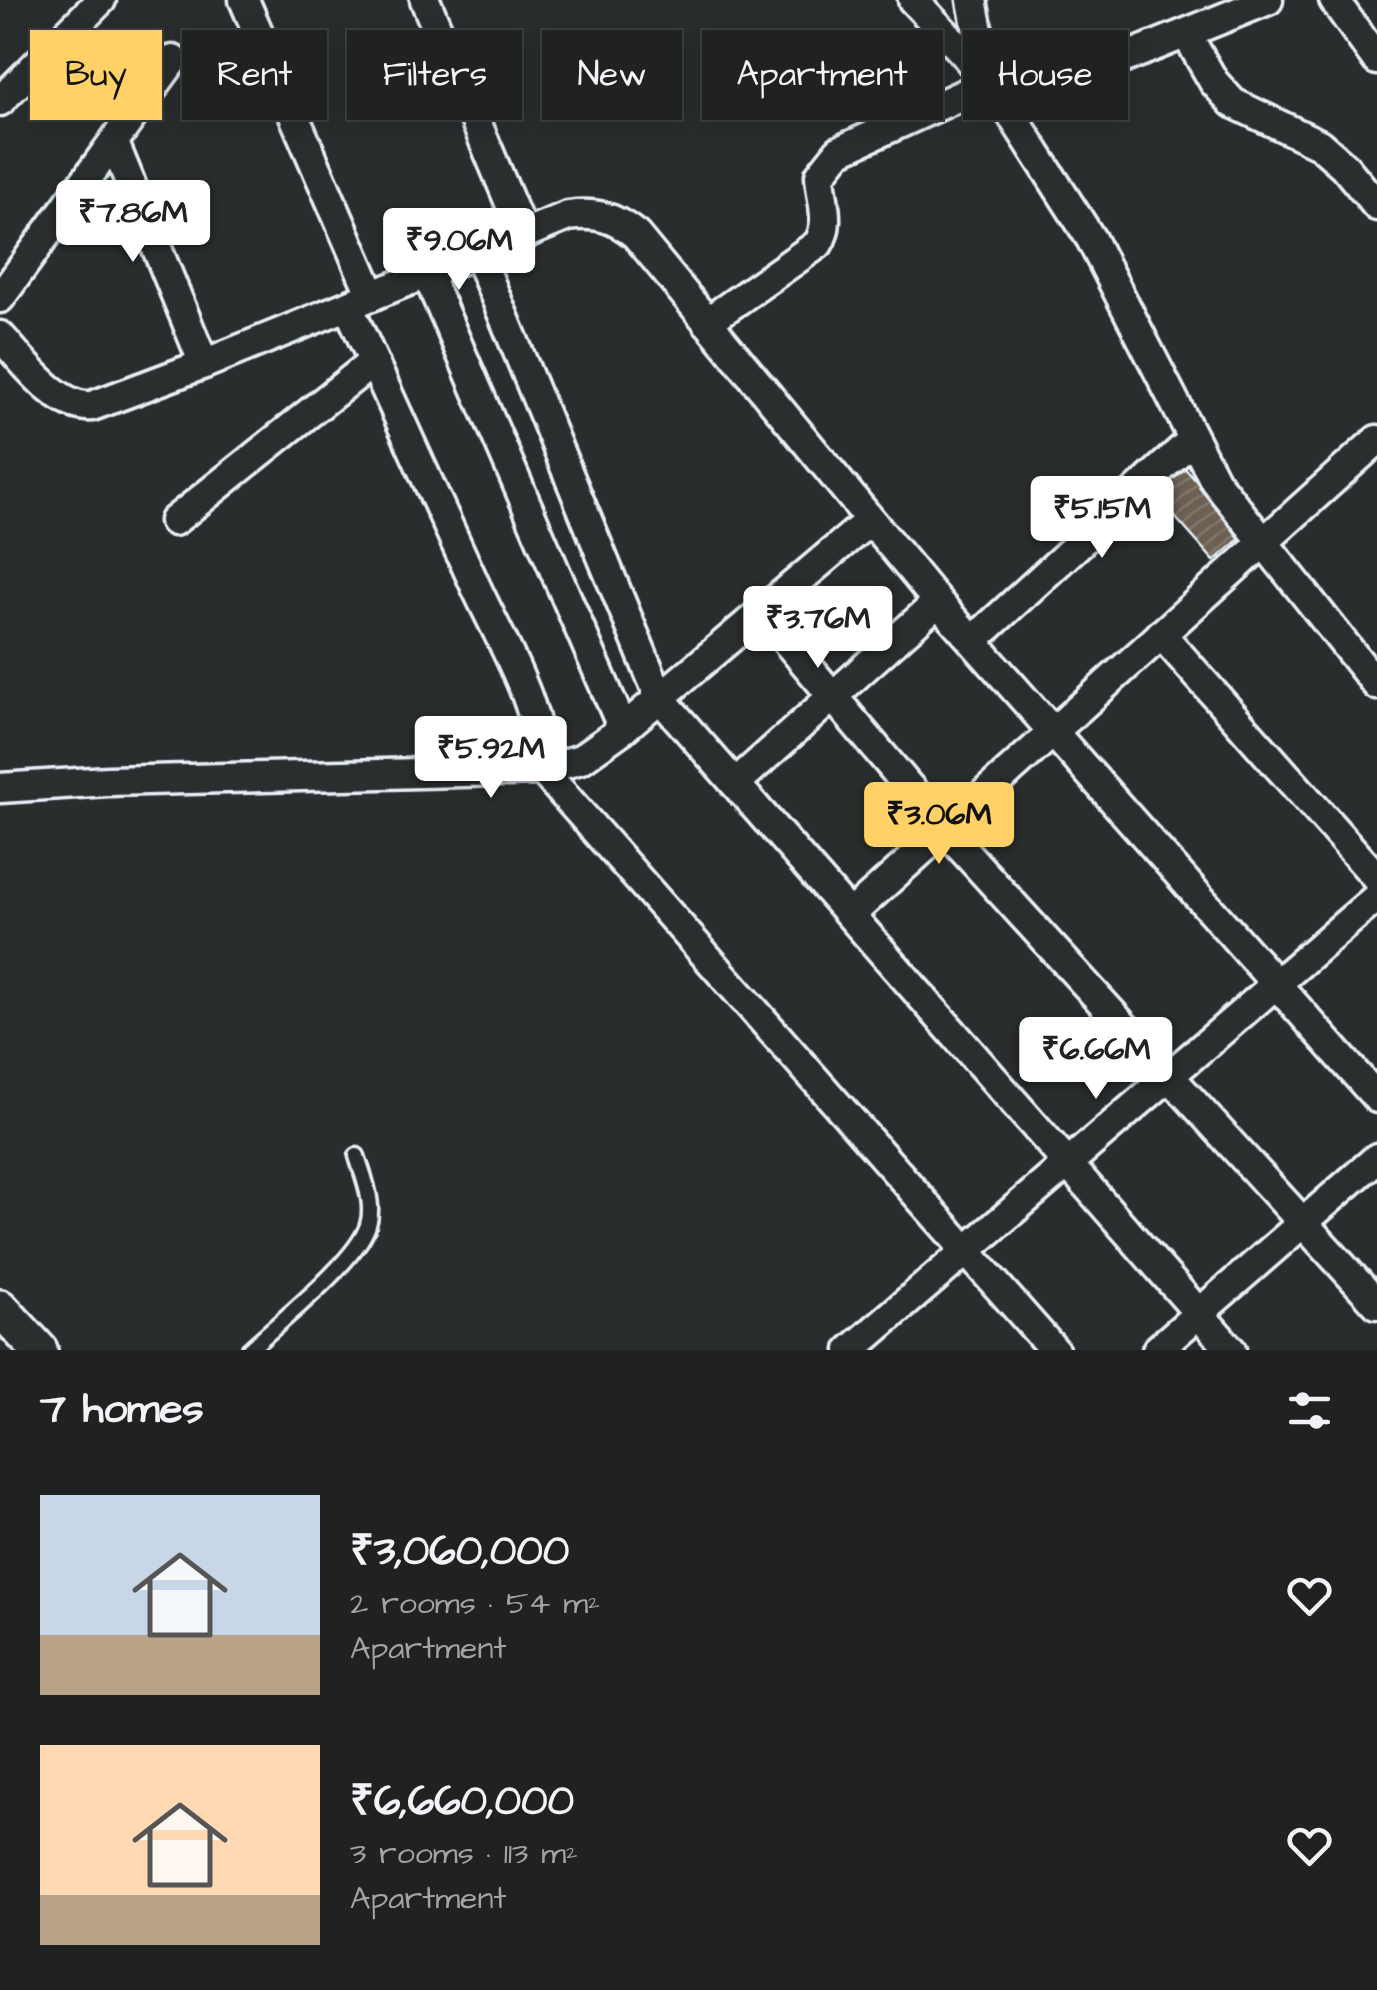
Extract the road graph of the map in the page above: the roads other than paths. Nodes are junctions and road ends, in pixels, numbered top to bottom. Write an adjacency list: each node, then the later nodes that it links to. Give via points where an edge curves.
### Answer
1 (101, 0): 15 (street)
2 (244, 0): 23 (street)
3 (425, 0): 19 (street)
4 (913, 0): 10 (street)
5 (972, 0): 8 (street)
6 (1268, 0): 9 (street)
7 (1334, 0): 13 (street)
8 (978, 30)
9 (1187, 35): 11 (street); 18 (street, via 1233,103 1319,144)
10 (963, 55)
11 (1128, 58)
12 (173, 60): 17 (street)
13 (1377, 60)
14 (963, 94): 24 (street, via 840,151 820,175 826,215 818,244)
15 (0, 101)
16 (1015, 120): 28 (street, via 1090,239)
17 (114, 143): 22 (street); 27 (street)
18 (1377, 206)
19 (524, 236): 20 (street); 24 (street, via 586,213 621,222)
20 (478, 254): 21 (street); 39 (street)
21 (427, 274): 23 (street); 40 (street)
22 (0, 298)
23 (360, 301): 26 (street); 27 (street)
24 (707, 322): 31 (street)
25 (0, 336): 27 (street, via 52,389 80,407)
26 (374, 362): 30 (street); 42 (street, via 509,657 542,744)
27 (204, 364)
28 (1192, 440): 32 (street); 36 (street)
29 (1377, 440): 32 (street)
30 (174, 521)
31 (869, 521): 33 (street); 34 (street)
32 (1262, 542): 35 (street); 37 (street)
33 (938, 602): 36 (street); 38 (street)
34 (762, 612): 38 (street); 39 (street)
35 (1162, 634): 41 (street); 46 (street)
36 (974, 640): 41 (street)
37 (1376, 680)
38 (833, 696): 43 (street); 45 (street)
39 (660, 698): 40 (street); 43 (street)
40 (622, 729): 42 (street, via 581,759)
41 (1054, 732): 45 (street); 48 (street)
42 (542, 770): 44 (street); 55 (street)
43 (736, 784): 47 (street)
44 (0, 788)
45 (944, 830): 47 (street); 49 (street)
46 (1376, 894): 48 (street)
47 (850, 914): 53 (street)
48 (1275, 984): 49 (street); 50 (street)
49 (1168, 1079): 53 (street); 54 (street)
50 (1377, 1098)
51 (357, 1156): 61 (lane, via 370,1223 354,1251)
52 (1377, 1158): 54 (street)
53 (1069, 1162): 55 (street); 58 (street)
54 (1302, 1222): 56 (street); 58 (street)
55 (967, 1251): 59 (street); 62 (street)
56 (1377, 1304)
57 (0, 1308): 60 (street)
58 (1197, 1314): 63 (street); 64 (street)
59 (862, 1347)
60 (34, 1348)
61 (249, 1350)
62 (1054, 1350)
63 (1157, 1350)
64 (1230, 1350)

